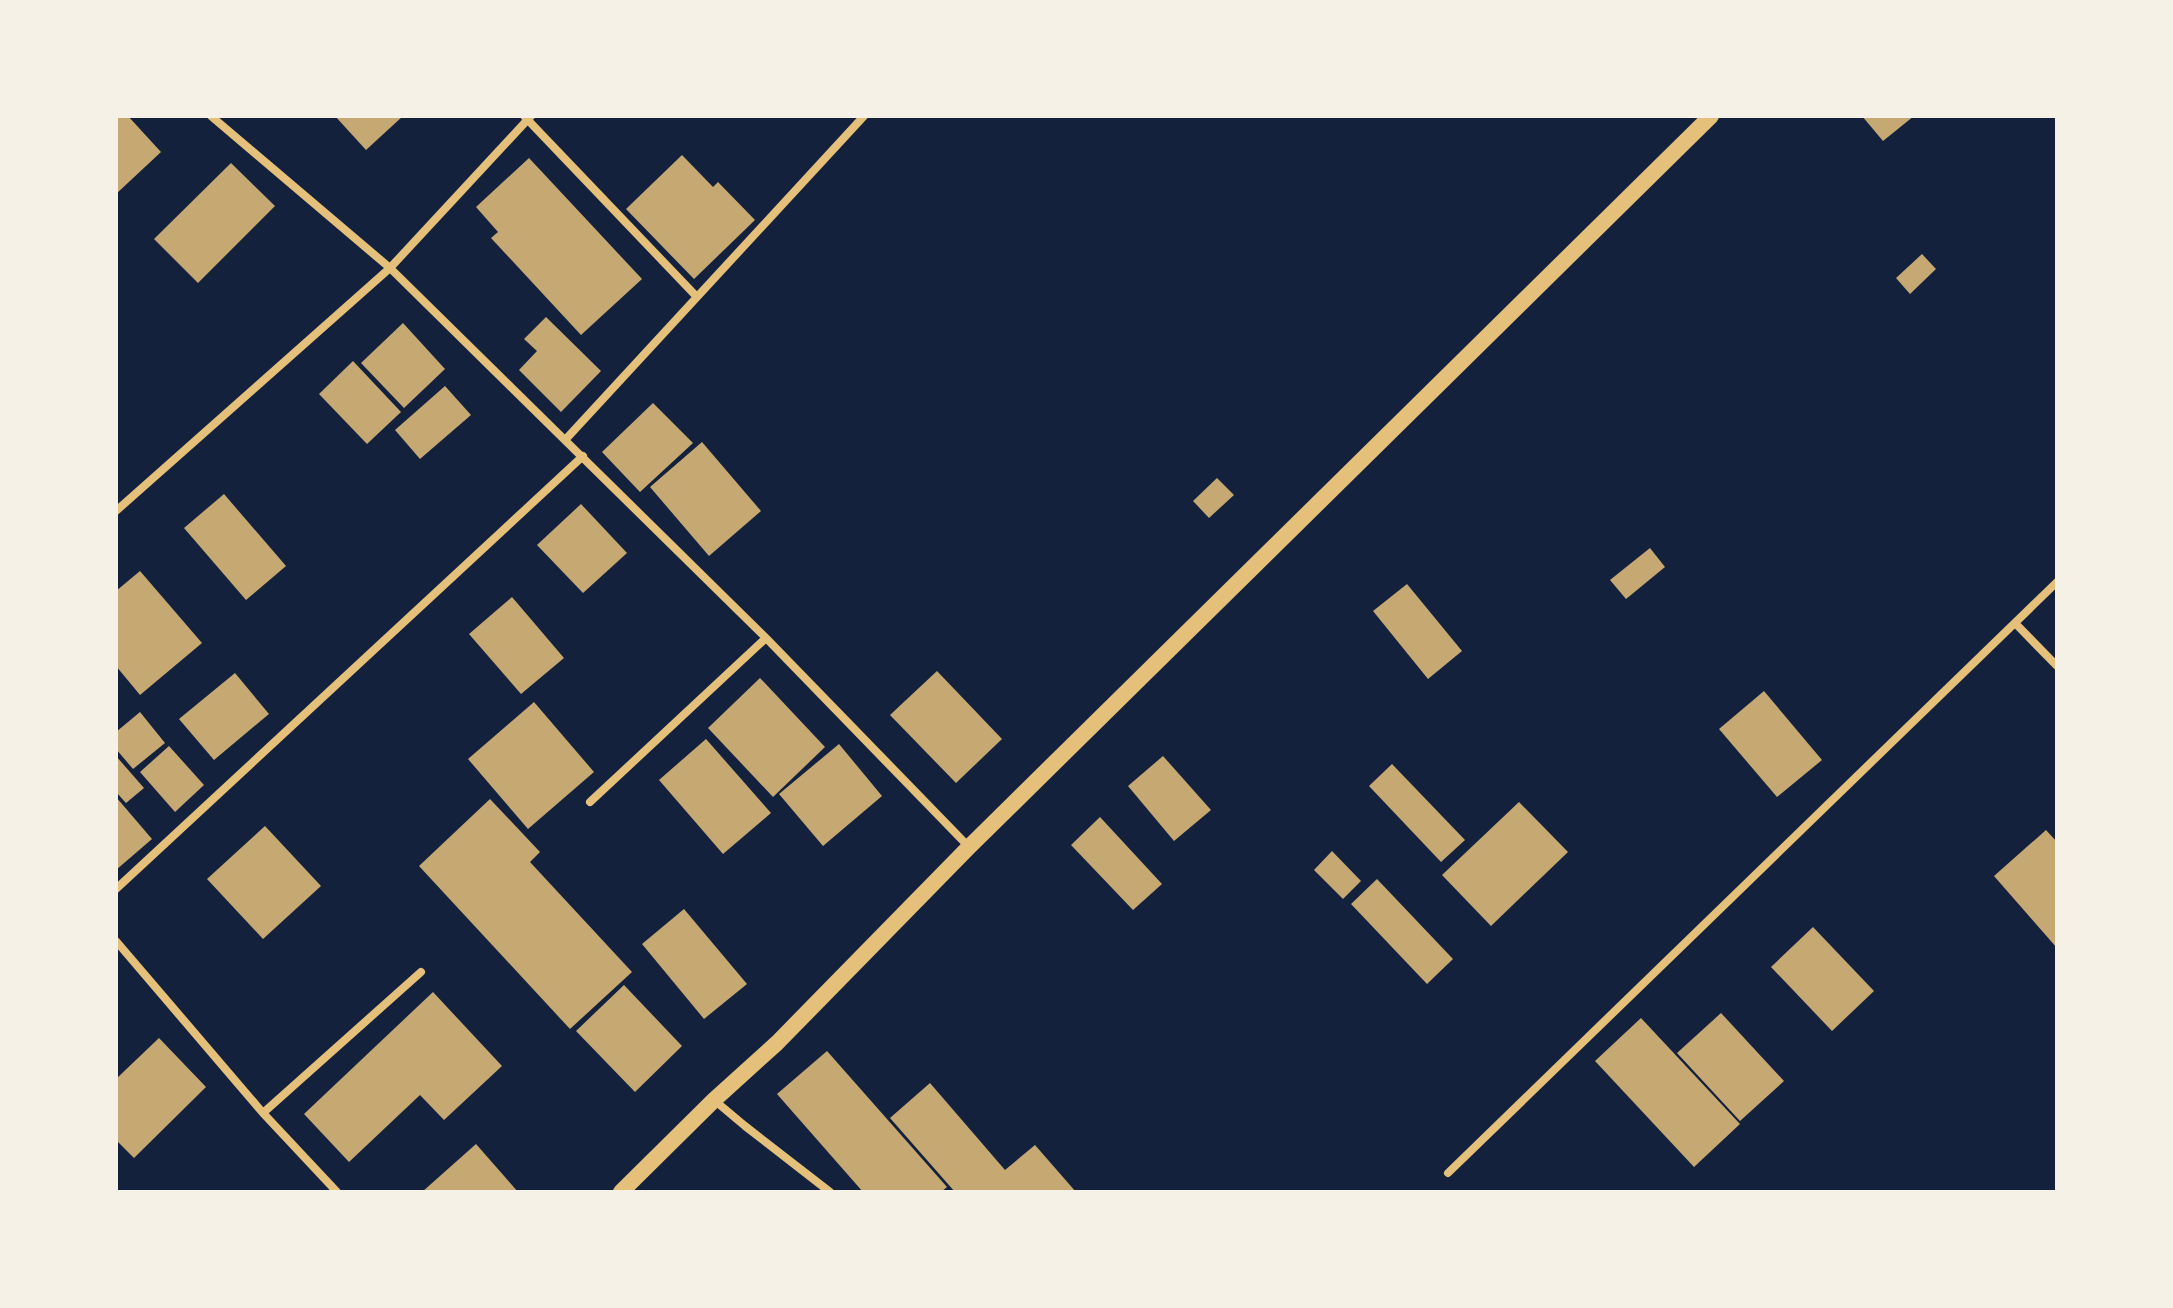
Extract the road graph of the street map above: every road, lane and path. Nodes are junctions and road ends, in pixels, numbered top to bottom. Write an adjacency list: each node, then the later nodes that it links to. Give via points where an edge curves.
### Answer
1 (211, 116): 5 (street)
2 (864, 116): 6 (street)
3 (1711, 116): 15 (main road)
4 (528, 117): 5 (street); 6 (street)
5 (390, 268): 7 (street); 9 (street)
6 (697, 297): 7 (street)
7 (566, 439): 8 (street)
8 (583, 456): 12 (street); 16 (street)
9 (116, 511)
10 (2057, 582): 11 (street)
11 (2015, 623): 13 (street); 21 (street)
12 (766, 638): 14 (street); 15 (street)
13 (2057, 666)
14 (590, 802)
15 (969, 847): 19 (main road)
16 (116, 889)
17 (116, 941): 20 (street)
18 (421, 972): 20 (street)
19 (714, 1100): 23 (main road); 24 (street)
20 (263, 1113): 22 (street)
21 (1448, 1173)
22 (337, 1192)
23 (621, 1192)
24 (830, 1192)

